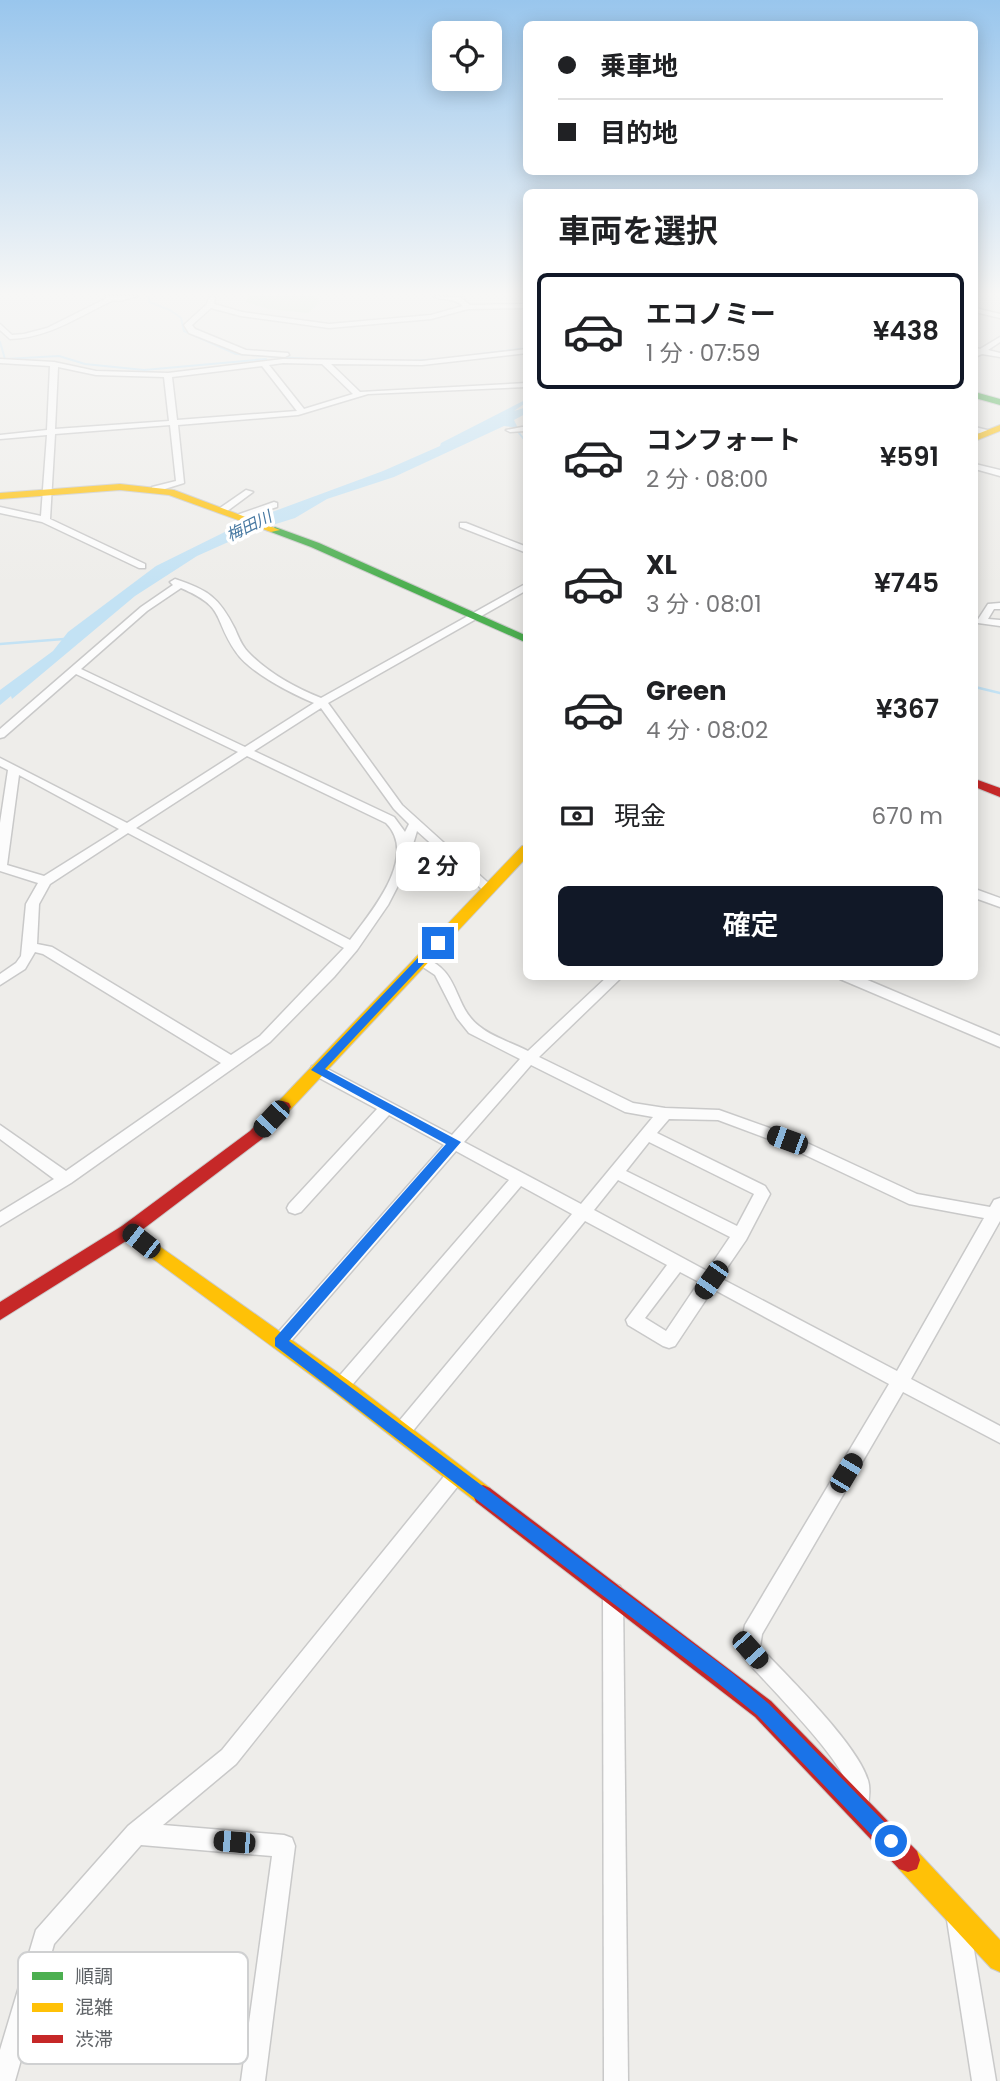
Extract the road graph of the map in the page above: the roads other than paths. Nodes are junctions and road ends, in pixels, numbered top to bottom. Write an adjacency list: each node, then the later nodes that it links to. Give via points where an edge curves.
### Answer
1 (53, 393): 12 (street)
2 (171, 393): 9 (street)
3 (287, 393): 8 (street)
4 (375, 393): 5 (street)
5 (358, 394): 8 (street)
6 (978, 396): 7 (street)
7 (1000, 402)
8 (302, 412): 9 (street)
9 (173, 423): 12 (street); 16 (street, via 180,483)
10 (522, 429): 11 (street)
11 (510, 430)
12 (51, 432): 13 (street); 17 (street)
13 (0, 437)
14 (978, 467): 15 (street)
15 (1000, 473)
16 (155, 489): 17 (street); 22 (street)
17 (48, 492): 19 (street); 23 (street)
18 (249, 492): 22 (street)
19 (0, 496)
20 (274, 505): 22 (street)
21 (0, 510): 23 (street)
22 (231, 513): 29 (street)
23 (45, 520): 26 (street)
24 (463, 525): 25 (street)
25 (523, 548)
26 (142, 566)
27 (523, 588): 29 (street)
28 (1000, 606): 30 (street, via 991,606 982,621)
29 (473, 616): 31 (street); 33 (street)
30 (1000, 623)
31 (523, 637)
32 (75, 670): 33 (street, via 178,583 219,607 242,652 257,666); 34 (street); 35 (street)
33 (322, 702): 35 (street); 40 (street, via 378,783)
34 (0, 735)
35 (247, 751): 41 (street); 42 (street, via 390,820)
36 (0, 761): 37 (street)
37 (14, 768): 41 (street); 44 (street)
38 (978, 784): 39 (street)
39 (1000, 793)
40 (416, 822): 42 (street); 46 (street)
41 (127, 829): 45 (street); 50 (street)
42 (405, 850): 50 (street, via 384,902)
43 (523, 853): 46 (street)
44 (0, 864): 45 (street, via 3,869)
45 (46, 881): 49 (street, via 31,901)
46 (489, 889): 51 (street)
47 (978, 894): 48 (street)
48 (1000, 903)
49 (30, 947): 52 (street, via 24,963); 57 (street, via 47,950)
50 (352, 947): 57 (street, via 265,1039)
51 (421, 961): 56 (street, via 440,972 474,1030); 58 (street)
52 (0, 980)
53 (613, 980): 56 (street)
54 (854, 980): 55 (street)
55 (1000, 1042)
56 (528, 1059): 60 (street, via 630,1108); 63 (street)
57 (233, 1063): 66 (street)
58 (317, 1070): 59 (street); 71 (street, via 256,1135)
59 (387, 1107): 63 (street); 67 (street)
60 (665, 1113): 62 (street); 68 (street, via 719,1115 787,1140 914,1200)
61 (0, 1132): 66 (street)
62 (648, 1135): 64 (street); 72 (street, via 760,1190)
63 (455, 1142): 65 (street); 76 (street)
64 (617, 1173): 69 (street); 72 (street)
65 (520, 1177): 69 (street); 78 (street)
66 (66, 1179): 70 (street)
67 (295, 1208)
68 (998, 1211): 77 (street)
69 (584, 1212): 73 (street); 79 (street)
70 (0, 1220)
71 (128, 1231): 75 (street); 76 (street)
72 (740, 1235): 74 (street)
73 (678, 1263): 74 (street); 74 (street, via 634,1320 668,1341)
74 (711, 1280): 77 (street)
75 (0, 1312)
76 (280, 1342): 78 (street)
77 (900, 1382): 80 (street); 83 (street, via 752,1632 750,1650 843,1754 858,1783)
78 (341, 1387): 79 (street)
79 (401, 1432): 81 (street)
80 (1000, 1435)
81 (456, 1475): 82 (street); 84 (street, via 229,1757)
82 (612, 1593): 83 (street, via 763,1709); 91 (street)
83 (858, 1806): 85 (street)
84 (136, 1834): 86 (street, via 44,1938); 90 (street, via 284,1846)
85 (956, 1912): 87 (street); 92 (street)
86 (40, 1952)
87 (1000, 1959)
88 (18, 2029): 89 (street)
89 (3, 2081)
90 (253, 2081)
91 (616, 2081)
92 (984, 2081)

